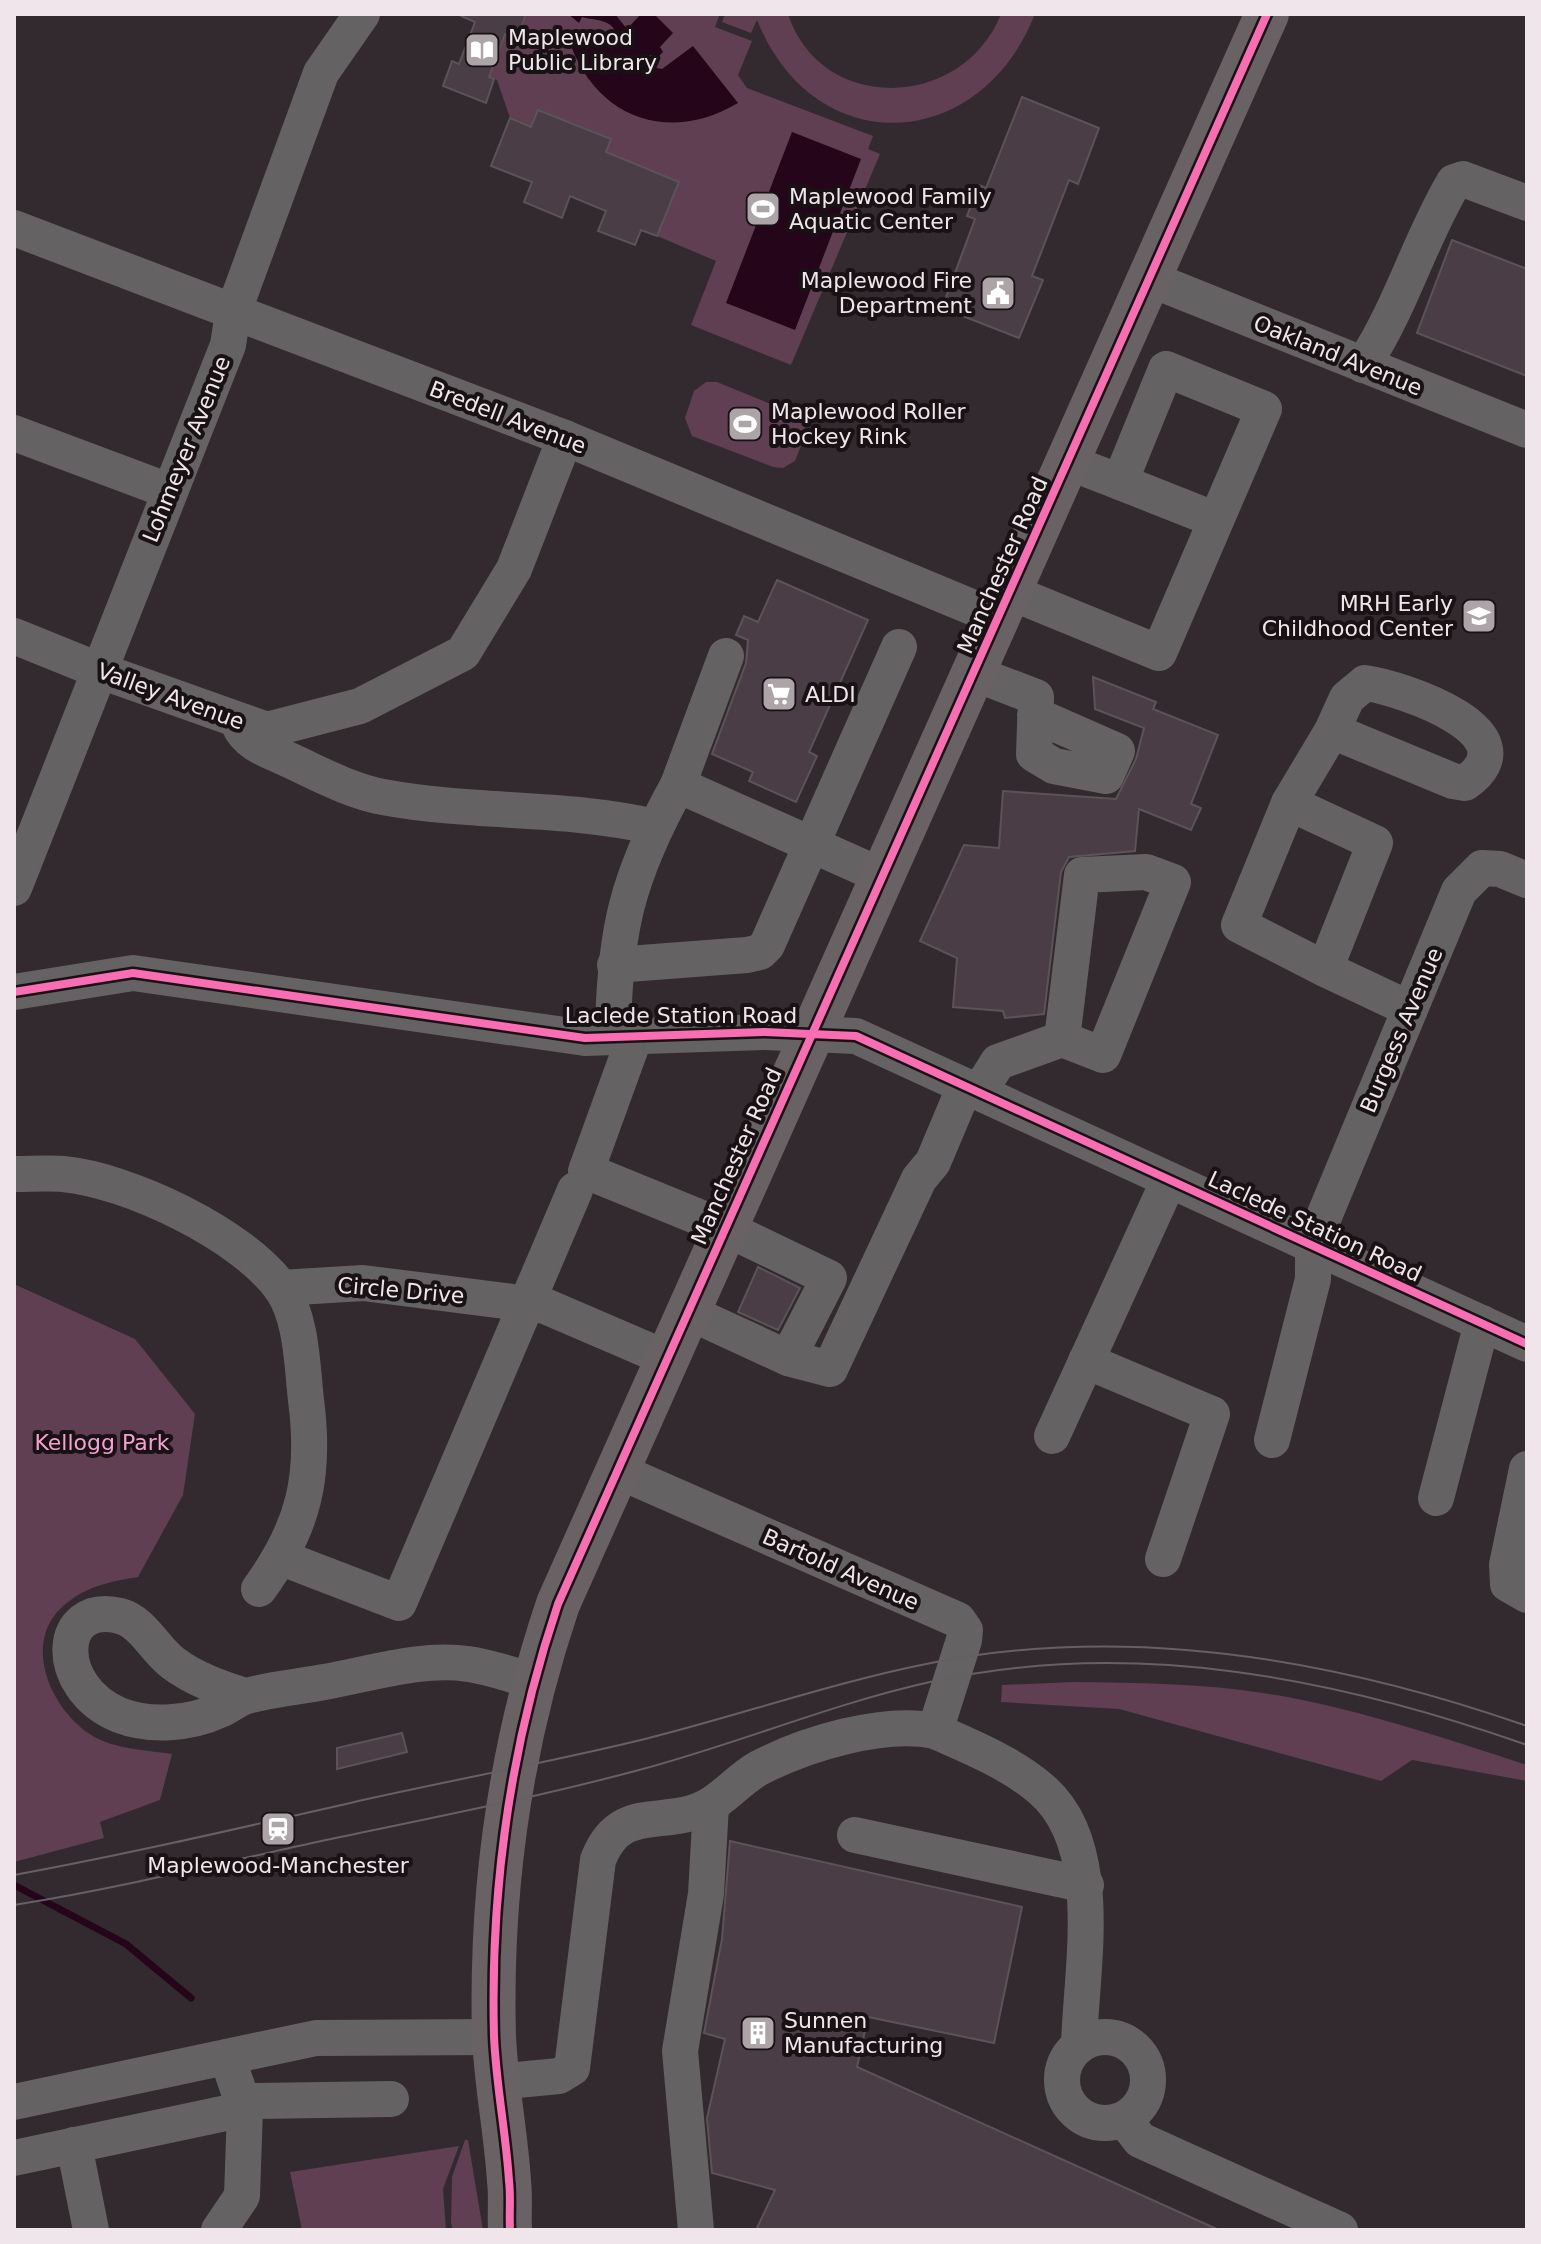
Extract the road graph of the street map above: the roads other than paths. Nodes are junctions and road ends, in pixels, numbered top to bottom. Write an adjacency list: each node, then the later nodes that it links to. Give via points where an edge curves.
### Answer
1 (362, 14): 6 (street, Lohmeyer Avenue, via 321,73)
2 (1267, 14): 5 (main road, Manchester Road)
3 (1527, 203): 7 (street, via 1463,179 1454,182 1431,220 1385,332)
4 (14, 228): 6 (street, Bredell Avenue)
5 (1150, 279): 7 (street, Oakland Avenue); 11 (main road, Manchester Road)
6 (233, 313): 10 (street, Bredell Avenue); 13 (street, Lohmeyer Avenue, via 228,345)
7 (1363, 365): 8 (street, Oakland Avenue)
8 (1527, 430)
9 (14, 433): 13 (street)
10 (565, 438): 15 (street, Bredell Avenue); 22 (street, Valley Avenue, via 514,569 463,653 360,706 267,730)
11 (1068, 462): 12 (street); 15 (main road, Manchester Road)
12 (1120, 482): 14 (street); 14 (street, via 1166,369 1264,409)
13 (169, 491): 19 (street, Lohmeyer Avenue)
14 (1216, 520): 15 (street, Bredell Avenue, via 1159,653)
15 (1004, 605): 20 (main road, Manchester Road)
16 (14, 636): 19 (street, Valley Avenue)
17 (899, 647): 28 (street)
18 (726, 656): 24 (street)
19 (98, 670): 22 (street, Valley Avenue); 27 (street, Lohmeyer Avenue)
20 (973, 673): 21 (street, via 1036,697); 29 (main road, Manchester Road)
21 (1035, 715)
22 (237, 719): 26 (street, via 248,739 269,751 381,797 476,810 597,815)
23 (1332, 731): 25 (street)
24 (678, 785): 26 (street); 28 (street)
25 (1289, 803): 33 (street, via 1239,925); 33 (street, via 1375,843)
26 (655, 827): 32 (street, via 620,924)
27 (22, 844): 31 (street, Lohmeyer Avenue)
28 (813, 845): 29 (street); 32 (street, via 760,952)
29 (882, 876): 36 (main road, Manchester Road)
30 (1527, 880): 35 (street, Burgess Avenue, via 1482,868 1469,878)
31 (14, 888)
32 (615, 965): 37 (street)
33 (1325, 969): 35 (street)
34 (14, 992): 37 (street, Laclede Station Road, via 133,973 585,1038)
35 (1410, 1009): 44 (street, Burgess Avenue)
36 (812, 1032): 37 (street, Laclede Station Road); 39 (street, Laclede Station Road, via 856,1036); 43 (main road, Manchester Road)
37 (624, 1036): 43 (street, via 586,1171)
38 (1062, 1039): 38 (street, via 1082,875 1146,872 1173,882 1103,1055); 39 (street, via 998,1062)
39 (972, 1089): 41 (street, Laclede Station Road); 51 (street, via 919,1179 830,1369)
40 (14, 1174): 45 (street, via 65,1174 161,1200 230,1243)
41 (1169, 1180): 44 (street, Laclede Station Road); 52 (street)
42 (575, 1190): 46 (street)
43 (723, 1227): 47 (main road, Manchester Road); 51 (street, via 829,1278)
44 (1313, 1243): 48 (street, Laclede Station Road); 54 (street, via 1313,1279)
45 (281, 1288): 46 (street, Circle Drive, via 363,1283); 58 (street, via 300,1345 311,1468 301,1515)
46 (526, 1304): 50 (street, Circle Drive, via 545,1306); 58 (street, via 399,1603)
47 (686, 1311): 50 (main road, Manchester Road); 51 (street)
48 (1482, 1323): 49 (street, Laclede Station Road); 57 (street)
49 (1527, 1344)
50 (666, 1358): 56 (main road, Manchester Road)
51 (788, 1358)
52 (1086, 1361): 53 (street); 59 (street, via 1212,1414)
53 (1052, 1436)
54 (1272, 1440)
55 (1527, 1469): 61 (street, via 1507,1565 1508,1584)
56 (616, 1470): 62 (main road, Manchester Road, via 558,1604); 64 (street, Bartold Avenue, via 958,1620 964,1640)
57 (1436, 1498)
58 (282, 1558): 60 (street)
59 (1163, 1559)
60 (259, 1589)
61 (1527, 1595)
62 (533, 1681): 63 (street, via 447,1663); 68 (main road, Manchester Road, via 505,1836)
63 (245, 1696)
64 (935, 1731): 65 (street, via 891,1726 826,1744 759,1768); 67 (street, via 1043,1790 1075,1842)
65 (711, 1805): 71 (street, via 684,1816 625,1824 605,1841 596,1871 572,2068 559,2076); 83 (street, via 706,1894 680,2051)
66 (855, 1835): 67 (street)
67 (1086, 1885): 69 (street)
68 (494, 2037): 70 (street, via 316,2038); 71 (main road, Manchester Road)
69 (1079, 2045): 75 (street, via 1063,2069 1062,2083 1072,2108 1096,2122); 75 (street, via 1091,2038 1116,2038 1145,2062 1143,2101)
70 (227, 2057): 73 (street); 74 (street)
71 (497, 2082): 78 (main road, Manchester Road)
72 (391, 2099): 74 (street, via 255,2101)
73 (14, 2102)
74 (245, 2109): 76 (street); 80 (street, via 242,2196)
75 (1124, 2119): 84 (street, via 1140,2140)
76 (74, 2145): 77 (street); 79 (street)
77 (14, 2158)
78 (509, 2180): 81 (main road, Manchester Road); 82 (main road, Manchester Road)
79 (91, 2230)
80 (219, 2230)
81 (510, 2230)
82 (530, 2230)
83 (696, 2230)
84 (1340, 2230)

